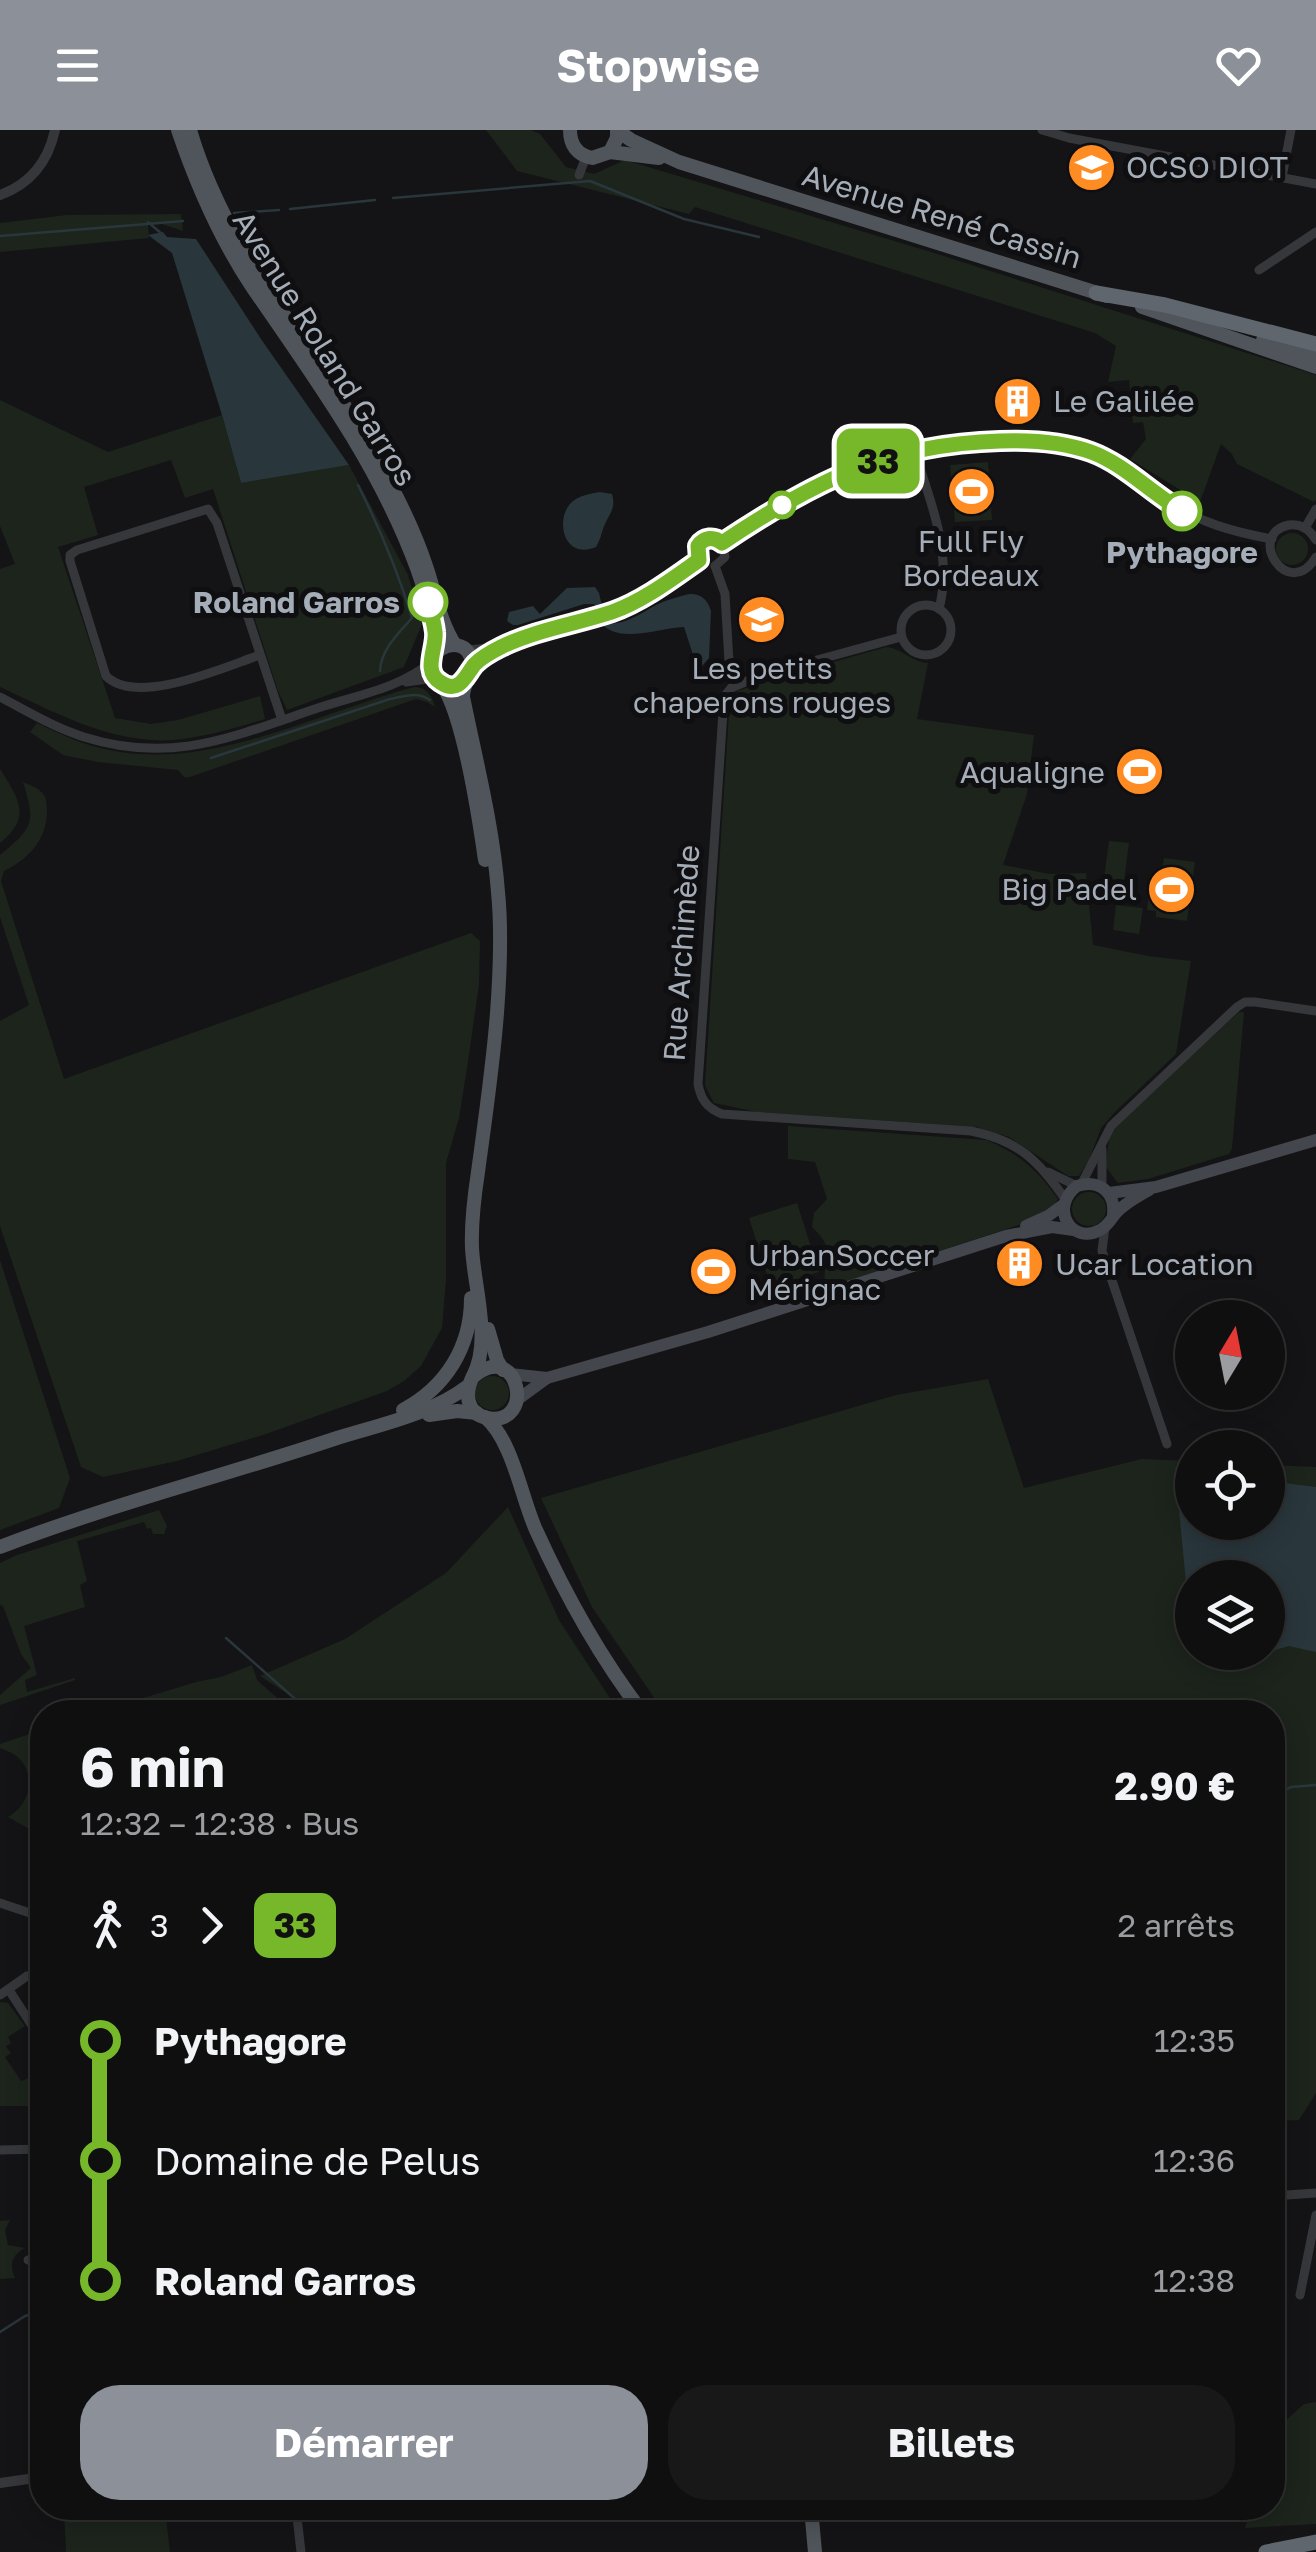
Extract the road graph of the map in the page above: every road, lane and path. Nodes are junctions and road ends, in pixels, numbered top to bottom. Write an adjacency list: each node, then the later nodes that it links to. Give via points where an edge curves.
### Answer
1 (55, 130): 14 (street, via 37,172)
2 (178, 130): 15 (street); 37 (main road, Avenue Roland Garros, via 225,240 393,510 428,602 436,635)
3 (190, 130): 15 (main road, Avenue Roland Garros)
4 (617, 130): 8 (main road); 10 (main road, Avenue René Cassin)
5 (1291, 130): 12 (street)
6 (1049, 131): 12 (street)
7 (566, 133): 9 (main road)
8 (610, 152): 9 (main road, Avenue René Cassin); 10 (main road, Avenue René Cassin)
9 (586, 156): 11 (street)
10 (680, 162): 18 (main road, Avenue René Cassin)
11 (579, 174)
12 (1282, 178): 13 (street)
13 (1316, 184)
14 (0, 195)
15 (216, 200): 34 (main road, Avenue Roland Garros, via 380,464 418,544 446,632)
16 (1316, 232): 17 (street)
17 (1259, 270)
18 (1096, 293): 19 (main road, Avenue René Cassin); 20 (highway)
19 (1189, 321): 21 (main road, Avenue René Cassin); 22 (main road, Avenue René Cassin)
20 (1316, 344)
21 (1316, 354)
22 (1316, 367)
23 (914, 450): 26 (street, via 1010,441 1093,453 1182,511); 28 (street, via 806,490); 32 (street, via 943,550)
24 (1316, 510): 25 (street)
25 (1305, 528): 26 (street, via 1282,528); 27 (street)
26 (1272, 539): 29 (street, via 1274,562 1286,571 1301,571)
27 (1316, 540)
28 (722, 543): 30 (street, via 700,542); 31 (street, via 725,557)
29 (1316, 557)
30 (699, 560): 31 (street); 35 (street, via 624,607)
31 (715, 566): 38 (street, via 725,594)
32 (938, 609): 33 (street, via 914,608 902,621); 33 (street, via 950,626 943,648 920,654)
33 (901, 637): 48 (street, Rue Archimède, via 759,676 724,698 700,1095 722,1114 990,1135)
34 (460, 647): 35 (street); 37 (main road, via 444,646); 39 (main road, via 470,658)
35 (501, 647): 39 (street)
36 (260, 655): 36 (street, via 208,509 70,555 114,684 157,688); 43 (street)
37 (433, 658): 40 (main road); 41 (street)
38 (729, 662)
39 (468, 674): 40 (main road, via 453,686); 44 (main road, via 462,697 495,859)
40 (438, 680): 41 (street); 44 (main road, via 460,734)
41 (393, 684): 43 (street)
42 (0, 697): 43 (street, via 79,736 155,750 186,748)
43 (282, 720)
44 (498, 939): 49 (main road)
45 (1316, 1011): 47 (street, via 1245,1002 1111,1126)
46 (1316, 1140): 51 (main road)
47 (1102, 1142): 50 (street); 52 (street)
48 (1046, 1171): 50 (street, Rue Archimède); 54 (street, Rue Archimède)
49 (478, 1174): 53 (main road); 59 (main road, via 482,1300 496,1360)
50 (1080, 1184): 52 (main road); 54 (main road)
51 (1156, 1186): 52 (main road); 55 (main road)
52 (1105, 1190): 55 (main road, via 1114,1208)
53 (473, 1198): 61 (main road, via 482,1344); 64 (main road, via 471,1306 456,1362 415,1404)
54 (1064, 1202): 56 (main road, via 1065,1219); 57 (main road)
55 (1109, 1222): 56 (main road, via 1096,1232); 58 (street)
56 (1078, 1231): 57 (main road, via 1052,1227); 58 (street)
57 (1006, 1236): 60 (main road)
58 (1102, 1251): 66 (street)
59 (507, 1372): 60 (main road); 61 (main road, via 488,1368); 62 (main road, via 517,1386)
60 (546, 1378): 62 (main road)
61 (471, 1381): 63 (main road, via 468,1400); 64 (main road, via 440,1405)
62 (514, 1406): 63 (main road, via 499,1418); 68 (main road, via 512,1443)
63 (481, 1416): 65 (main road, via 442,1412); 68 (main road, via 504,1443)
64 (357, 1432): 65 (main road)
65 (336, 1439): 67 (main road)
66 (1167, 1444)
67 (0, 1547)
68 (549, 1557): 69 (main road)
69 (634, 1700)
70 (0, 1903): 71 (street)
71 (30, 1912)
72 (30, 1975): 73 (street)
73 (4, 1992): 74 (street)
74 (30, 2025)
75 (30, 2149): 76 (street)
76 (0, 2150)
77 (1316, 2192): 78 (street)
78 (1285, 2195)
79 (1316, 2215): 80 (street)
80 (1300, 2295)
81 (30, 2479): 82 (street)
82 (0, 2484)
83 (297, 2520): 87 (street)
84 (810, 2520): 88 (main road)
85 (812, 2520): 89 (main road)
86 (1316, 2542): 90 (highway)
87 (301, 2552)
88 (805, 2552)
89 (815, 2552)
90 (1266, 2552)

